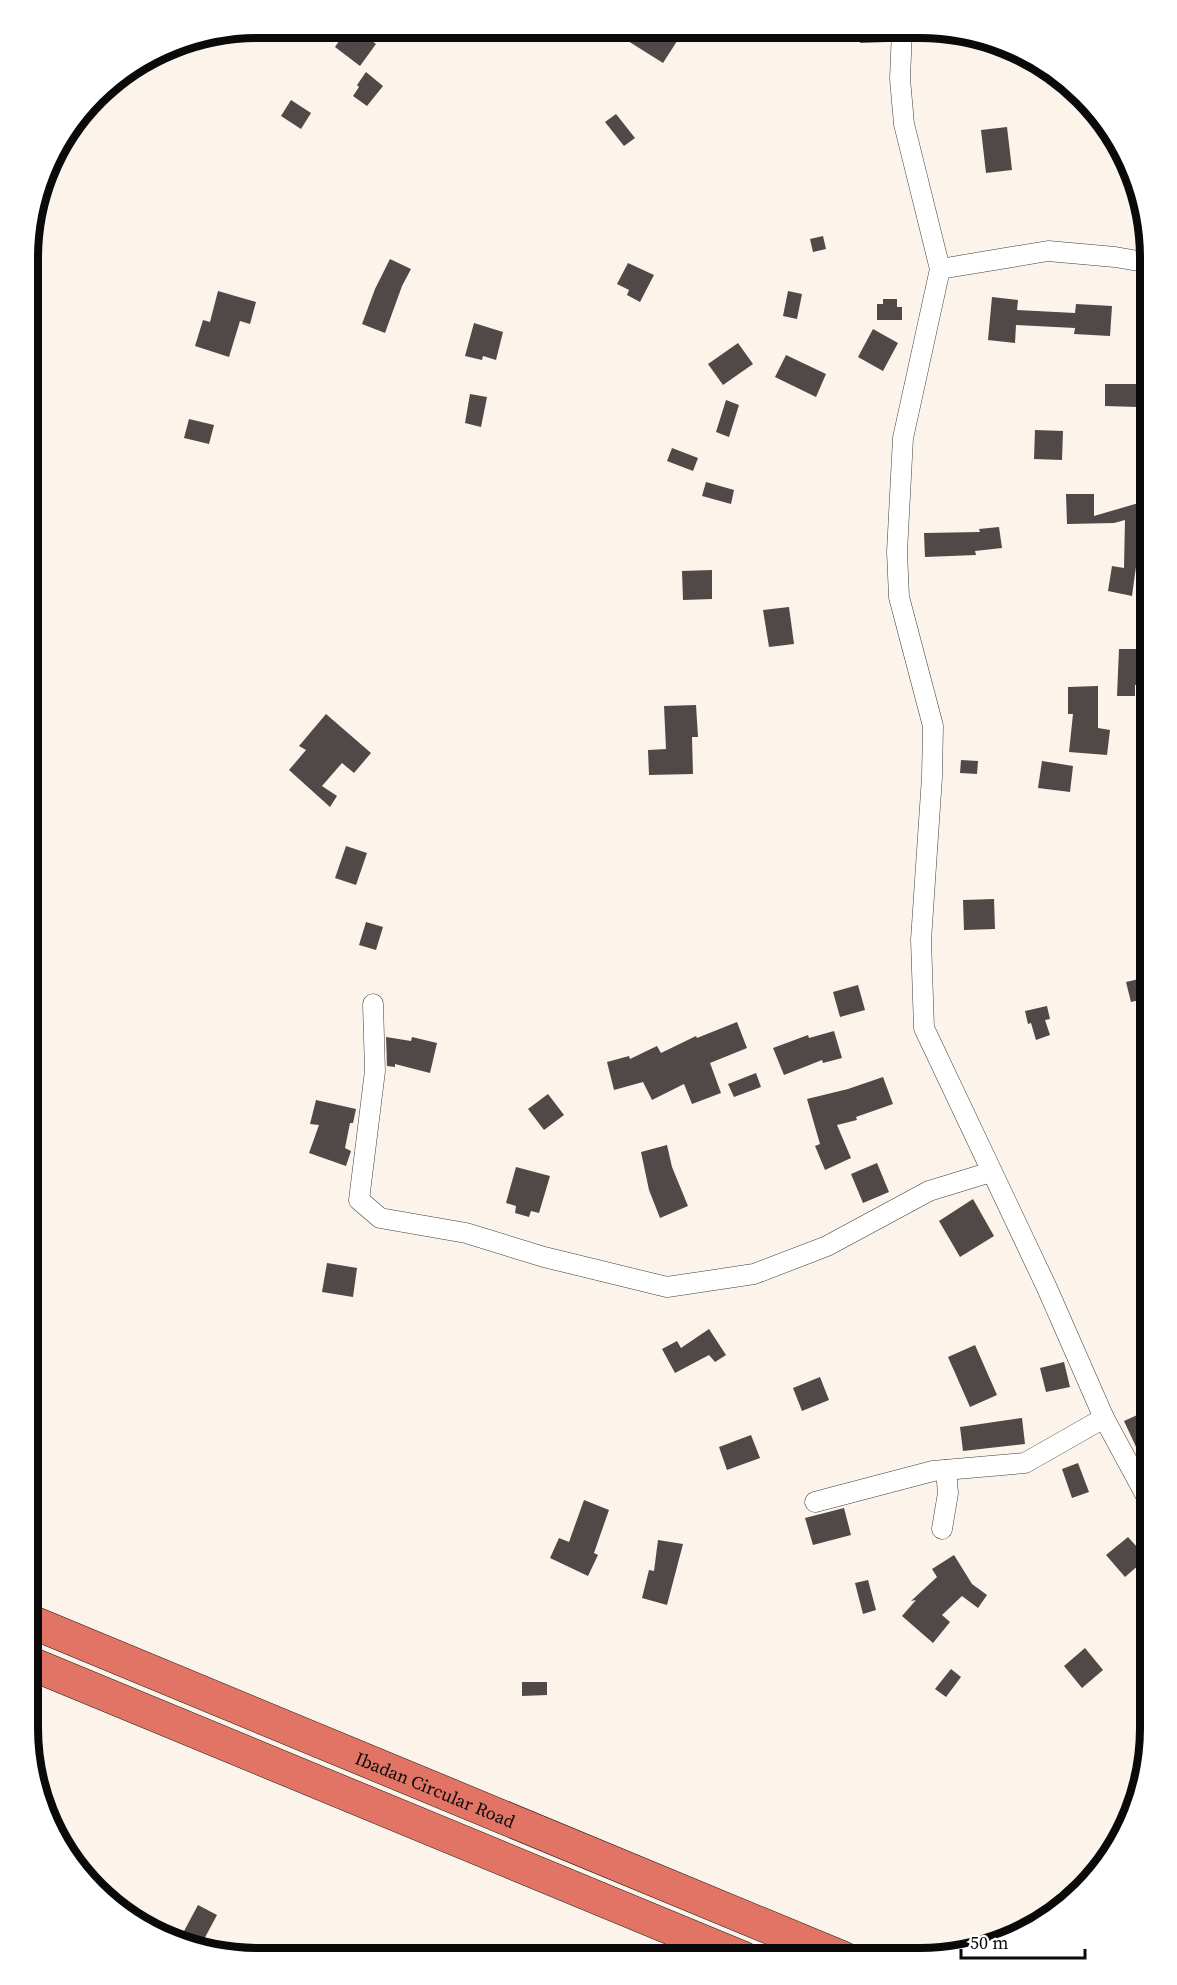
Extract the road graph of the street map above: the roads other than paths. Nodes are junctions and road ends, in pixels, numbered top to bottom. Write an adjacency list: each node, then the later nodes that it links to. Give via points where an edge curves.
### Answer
1 (902, 38): 3 (street, via 904,124)
2 (1140, 261): 3 (street, via 1048,251)
3 (940, 269): 5 (street, via 903,438 897,552 899,597 933,726 921,940 924,1028)
4 (373, 1004): 5 (street, via 375,1071 359,1200 380,1218 466,1233 667,1287 754,1274 827,1246 930,1191)
5 (992, 1172): 6 (street)
6 (1104, 1418): 7 (street, via 1025,1463); 8 (street)
7 (946, 1470): 9 (street); 10 (street, via 948,1493)
8 (1140, 1485)
9 (815, 1502)
10 (942, 1529)
11 (38, 1625): 14 (highway, Ibadan Circular Road)
12 (38, 1667): 13 (highway)
13 (719, 1948)
14 (819, 1948)

